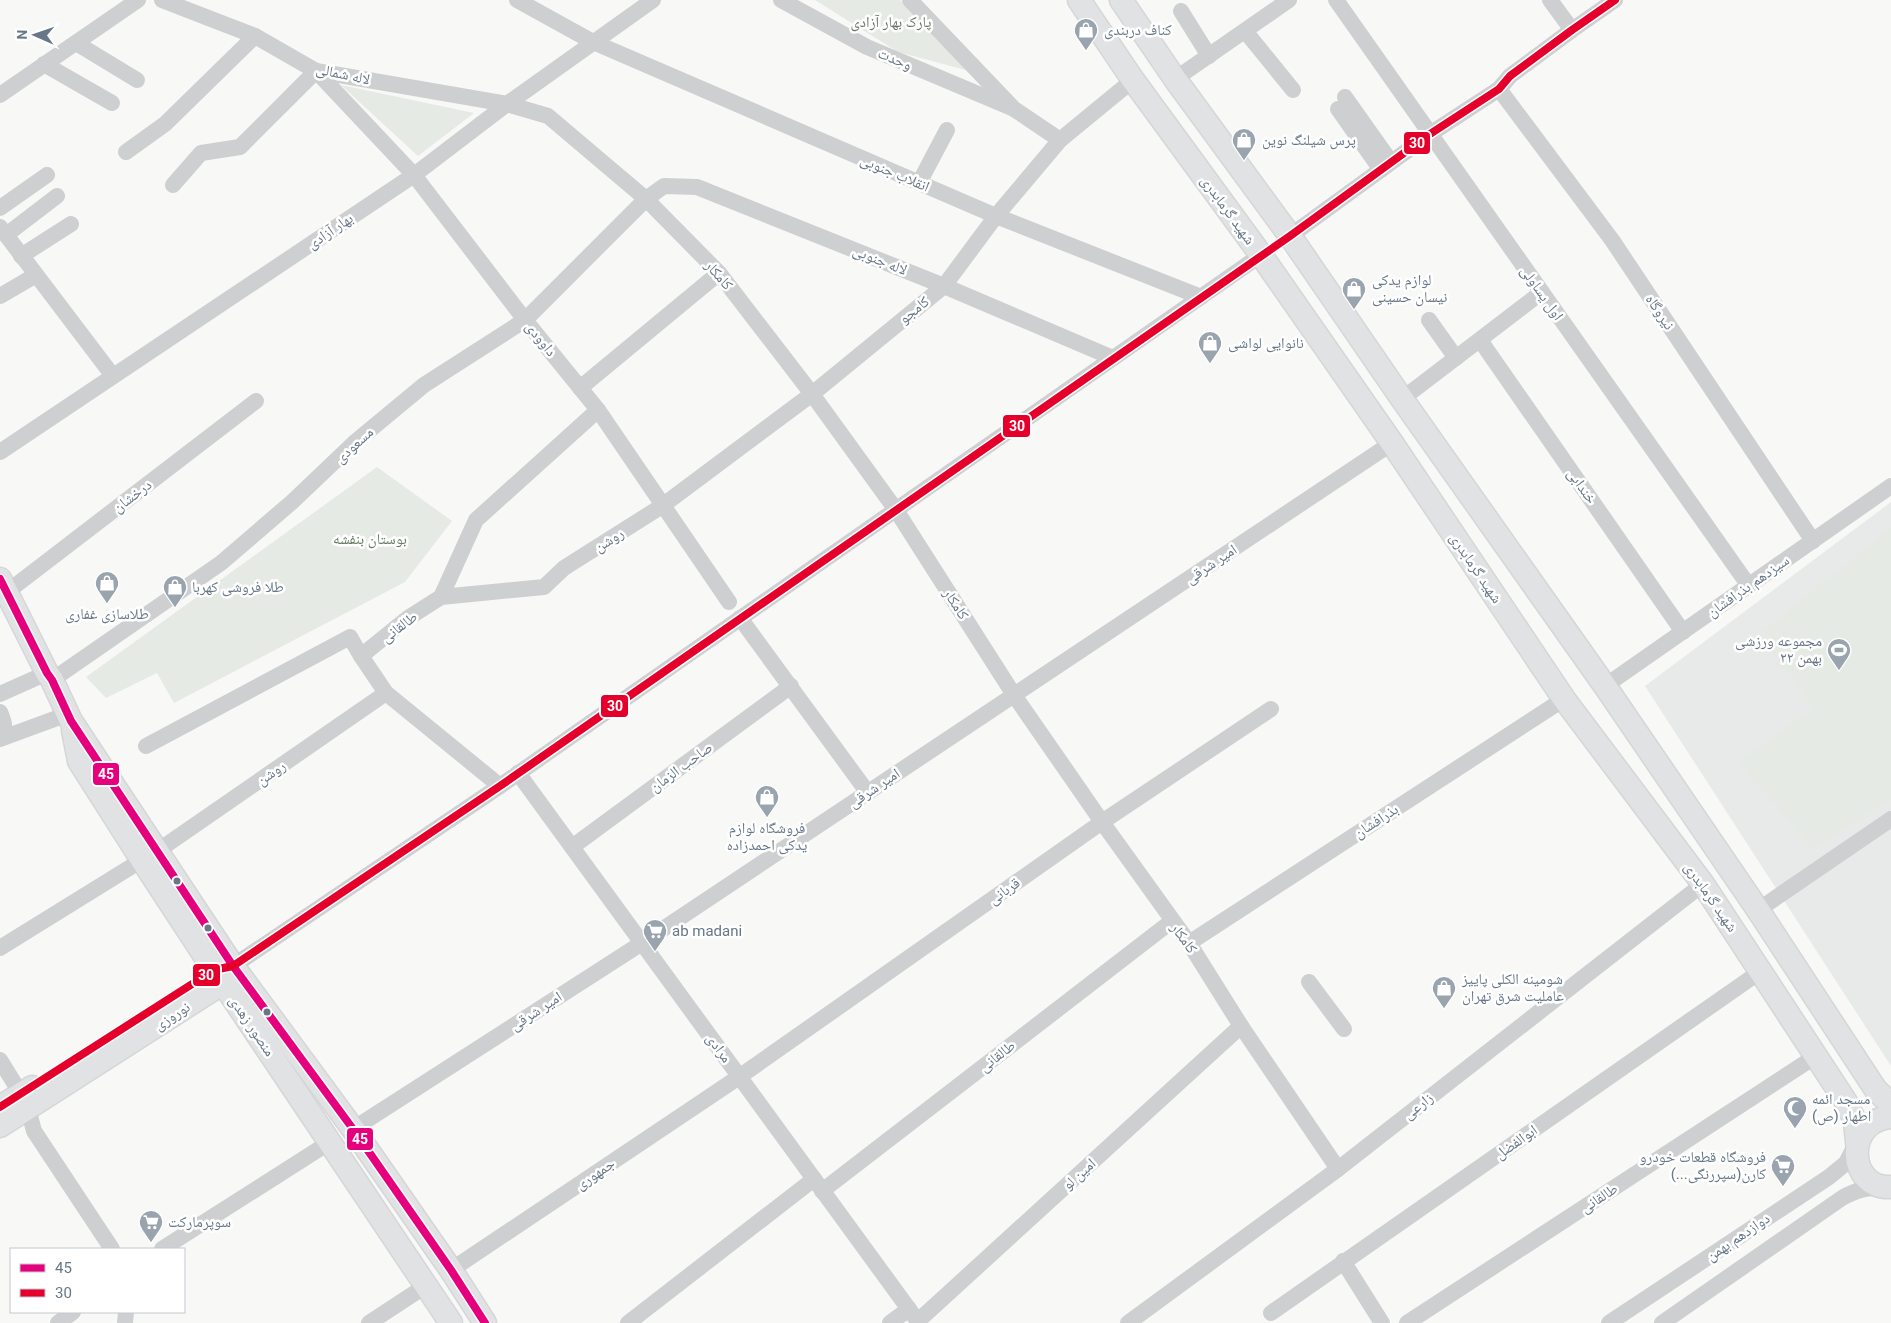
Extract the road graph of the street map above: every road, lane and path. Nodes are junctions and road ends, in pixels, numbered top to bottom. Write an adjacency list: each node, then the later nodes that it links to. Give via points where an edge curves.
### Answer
1 (138, 0): 18 (street)
2 (162, 0): 16 (street, لاله شمالی)
3 (517, 0): 17 (street, انقلاب جنوبی)
4 (653, 0): 17 (street, بهار آزادی)
5 (780, 0): 31 (street, وحدت, via 868,47)
6 (910, 0): 31 (street, وحدت)
7 (1078, 0): 24 (main road, شهید گرمابدری)
8 (1121, 0): 22 (main road, شهید گرمابدری)
9 (1289, 0): 15 (street)
10 (1336, 0): 33 (street, اول یساولی)
11 (1550, 0): 14 (street)
12 (1615, 0): 14 (street)
13 (1181, 12): 19 (street)
14 (1572, 30): 25 (street, via 1510,76)
15 (1245, 31): 19 (street); 26 (street)
16 (255, 36): 21 (street, لاله شمالی); 35 (street, via 165,124)
17 (593, 42): 30 (street, بهار آزادی); 39 (street, انقلاب جنوبی)
18 (76, 43): 20 (street); 23 (street)
19 (1209, 56): 22 (street)
20 (44, 64): 27 (street); 28 (street)
21 (316, 71): 30 (street, لاله شمالی); 38 (street, داوودی); 40 (street, via 240,147 201,153)
22 (1175, 79): 47 (main road, شهید گرمابدری)
23 (137, 80)
24 (1133, 80): 34 (street, کامجو); 48 (main road, شهید گرمابدری)
25 (1499, 89): 33 (street); 72 (street, نیروگاه, via 1612,240)
26 (1293, 90)
27 (0, 95)
28 (112, 103)
29 (1342, 103): 36 (street)
30 (507, 104): 38 (street, بهار آزادی); 42 (street, کامکار, via 548,116)
31 (1014, 109): 34 (street, وحدت)
32 (947, 130): 39 (street)
33 (1430, 134): 36 (street); 53 (street, اول یساولی)
34 (1060, 140): 44 (street, کامجو)
35 (126, 152)
36 (1386, 166): 47 (street)
37 (48, 175): 43 (street)
38 (414, 175): 56 (street, داوودی); 61 (street, بهار آزادی)
39 (919, 183): 44 (street, انقلاب جنوبی)
40 (173, 185)
41 (57, 196): 46 (street)
42 (646, 199): 50 (street, کامکار); 52 (street, لاله جنوبی, via 664,186 697,186); 56 (street, مسعودی)
43 (0, 208)
44 (996, 216): 52 (street, کامجو); 55 (street, انقلاب جنوبی)
45 (71, 224): 49 (street)
46 (3, 231): 49 (street)
47 (1290, 236): 48 (main road); 64 (main road, شهید گرمابدری)
48 (1261, 255): 55 (street); 67 (main road, شهید گرمابدری)
49 (21, 256): 51 (street)
50 (719, 273): 62 (street); 63 (street, کامکار)
51 (36, 275): 54 (street); 61 (street)
52 (944, 286): 59 (street, لاله جنوبی); 63 (street, کامجو)
53 (1542, 292): 58 (street); 74 (street, اول یساولی)
54 (0, 296)
55 (1201, 298): 59 (street)
56 (525, 320): 62 (street, داوودی); 80 (street, مسعودی, via 424,385 354,443 222,563)
57 (1429, 320): 60 (street)
58 (1480, 340): 60 (street); 78 (street, خندابی)
59 (1113, 358): 71 (street)
60 (1456, 358): 64 (street)
61 (113, 376): 68 (street, بهار آزادی)
62 (580, 388): 66 (street, داوودی)
63 (812, 394): 70 (street, کامجو); 71 (street, کامکار)
64 (1402, 399): 82 (main road, شهید گرمابدری)
65 (256, 401): 73 (street, درخشان)
66 (598, 410): 70 (street, داوودی); 75 (street, via 476,520)
67 (1392, 443): 85 (street, امیر شرقی); 86 (main road, شهید گرمابدری)
68 (0, 452)
69 (1891, 486): 72 (street, سیزدهم بذرافشان)
70 (662, 506): 75 (street, روشن, via 564,568 544,587); 76 (street, داوودی)
71 (896, 510): 77 (street); 85 (street, کامکار)
72 (1813, 541): 74 (street, سیزدهم بذرافشان)
73 (3, 586): 80 (main road, منصور زهدی)
74 (1749, 586): 78 (street, سیزدهم بذرافشان)
75 (441, 597): 79 (street, طالقانی, via 408,618)
76 (729, 602)
77 (740, 618): 81 (street); 92 (street)
78 (1683, 632): 82 (street, سیزدهم بذرافشان)
79 (361, 656): 83 (street); 91 (street, via 350,637)
80 (50, 677): 84 (street, مسعودی); 89 (main road, منصور زهدی)
81 (791, 686): 94 (street); 97 (street, صاحب الزمان)
82 (1605, 686): 100 (main road, شهید گرمابدری)
83 (386, 693): 93 (street); 98 (street, روشن)
84 (0, 694)
85 (1014, 695): 94 (street, امیر شرقی); 96 (street, کامکار)
86 (1564, 700): 99 (main road, شهید گرمابدری); 103 (street, بذرافشان)
87 (1271, 709): 96 (street, قربانی)
88 (0, 712): 90 (street, via 5,724)
89 (70, 718): 90 (street); 98 (main road, منصور زهدی)
90 (0, 739)
91 (146, 746)
92 (518, 773): 93 (street); 97 (street, مرادی)
93 (500, 786): 106 (street)
94 (868, 793): 102 (street, امیر شرقی)
95 (1891, 819): 100 (street)
96 (1102, 822): 101 (street, کامکار); 112 (street, قربانی)
97 (572, 847): 102 (street, مرادی)
98 (149, 856): 104 (street, روشن); 106 (main road, منصور زهدی)
99 (1703, 884): 105 (main road, شهید گرمابدری); 119 (street, زارعی)
100 (1758, 910): 113 (main road, شهید گرمابدری, via 1876,1090)
101 (1172, 921): 103 (street, کامکار); 120 (street, طالقانی)
102 (642, 943): 112 (street, مرادی); 116 (street, امیر شرقی)
103 (1189, 943): 108 (street, کامکار)
104 (0, 948)
105 (1761, 971): 110 (main road, شهید گرمابدری); 124 (street, ابوالفضل)
106 (223, 973): 114 (main road, نوروزی); 116 (main road, منصور زهدی); 117 (main road, منصور زهدی)
107 (1309, 982): 109 (street)
108 (1241, 1026): 119 (street, کامکار); 129 (street, امین لو)
109 (1344, 1029)
110 (1816, 1056): 118 (main road, شهید گرمابدری, via 1855,1120); 138 (street, طالقانی)
111 (0, 1060): 114 (street)
112 (739, 1077): 120 (street, مرادی); 125 (street, جمهوری)
113 (1891, 1104)
114 (9, 1109): 122 (street, via 34,1131)
115 (1891, 1117): 118 (main road, via 1869,1124)
116 (353, 1129): 117 (main road); 125 (main road, منصور زهدی)
117 (330, 1142): 123 (street); 126 (main road, منصور زهدی)
118 (1857, 1142): 121 (main road, شهید گرمابدری, via 1857,1158 1863,1173 1870,1181); 139 (street, دوازدهم بهمن, via 1846,1163 1830,1177)
119 (1338, 1169): 136 (street, زارعی)
120 (818, 1185): 129 (street, مرادی); 134 (street, طالقانی)
121 (1889, 1189): 140 (street, دوازدهم بهمن, via 1869,1187 1842,1198)
122 (111, 1248)
123 (164, 1248)
124 (1344, 1262): 128 (street, ابوالفضل); 137 (street)
125 (451, 1270): 133 (main road, منصور زهدی)
126 (427, 1285): 131 (street); 132 (main road, منصور زهدی)
127 (72, 1313): 130 (street)
128 (1271, 1313)
129 (915, 1318): 135 (street, امین لو)
130 (58, 1323)
131 (369, 1323)
132 (451, 1323)
133 (485, 1323)
134 (628, 1323)
135 (890, 1323)
136 (1128, 1323)
137 (1382, 1323)
138 (1407, 1323)
139 (1609, 1323)
140 (1662, 1323)

